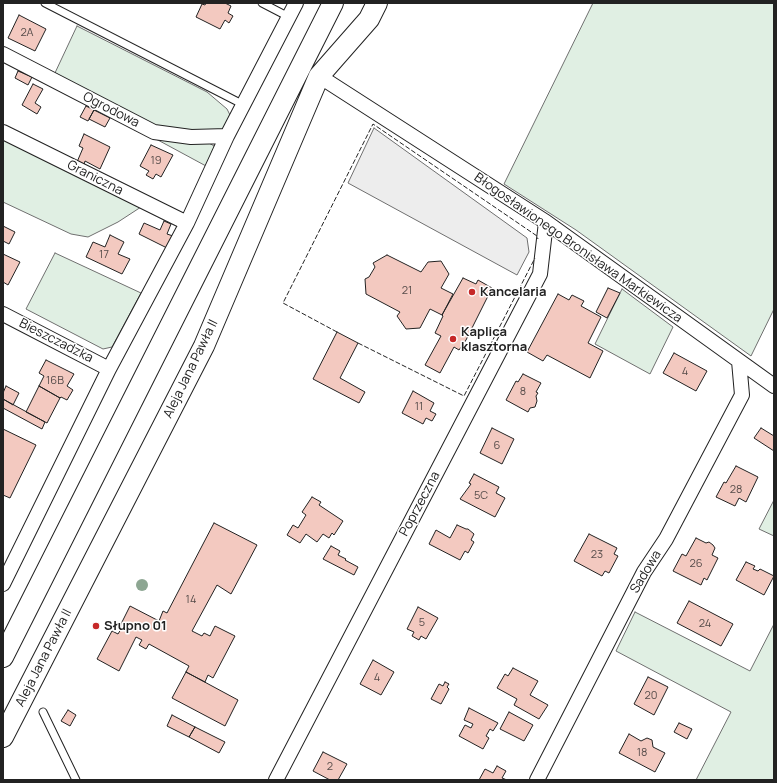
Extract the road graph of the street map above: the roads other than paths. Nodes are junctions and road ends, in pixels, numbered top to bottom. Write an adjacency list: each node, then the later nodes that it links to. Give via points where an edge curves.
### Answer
1 (45, 3): 9 (lane)
2 (262, 3): 6 (lane)
3 (296, 3): 6 (street)
4 (333, 3): 19 (main road)
5 (377, 3): 8 (main road, Aleja Jana Pawła II, via 368,19)
6 (289, 17): 9 (street)
7 (3, 54): 11 (street, Ogrodowa, via 154,132 191,137)
8 (319, 76): 12 (street, Błogosławionego Bronisława Markiewicza); 21 (main road, Aleja Jana Pawła II, via 204,346)
9 (244, 105): 11 (street)
10 (3, 132): 13 (street, Graniczna)
11 (228, 136): 13 (street)
12 (546, 222): 15 (street, Błogosławionego Bronisława Markiewicza); 23 (street, Poprzeczna, via 540,274)
13 (187, 223): 16 (street)
14 (3, 314): 16 (street, Bieszczadzka)
15 (739, 361): 17 (street, Błogosławionego Bronisława Markiewicza); 24 (street, Sadowa, via 742,395 666,539 644,572)
16 (109, 369): 18 (street)
17 (774, 386)
18 (3, 584)
19 (3, 657)
20 (43, 712): 22 (lane)
21 (3, 737)
22 (76, 780)
23 (276, 780)
24 (537, 780)

